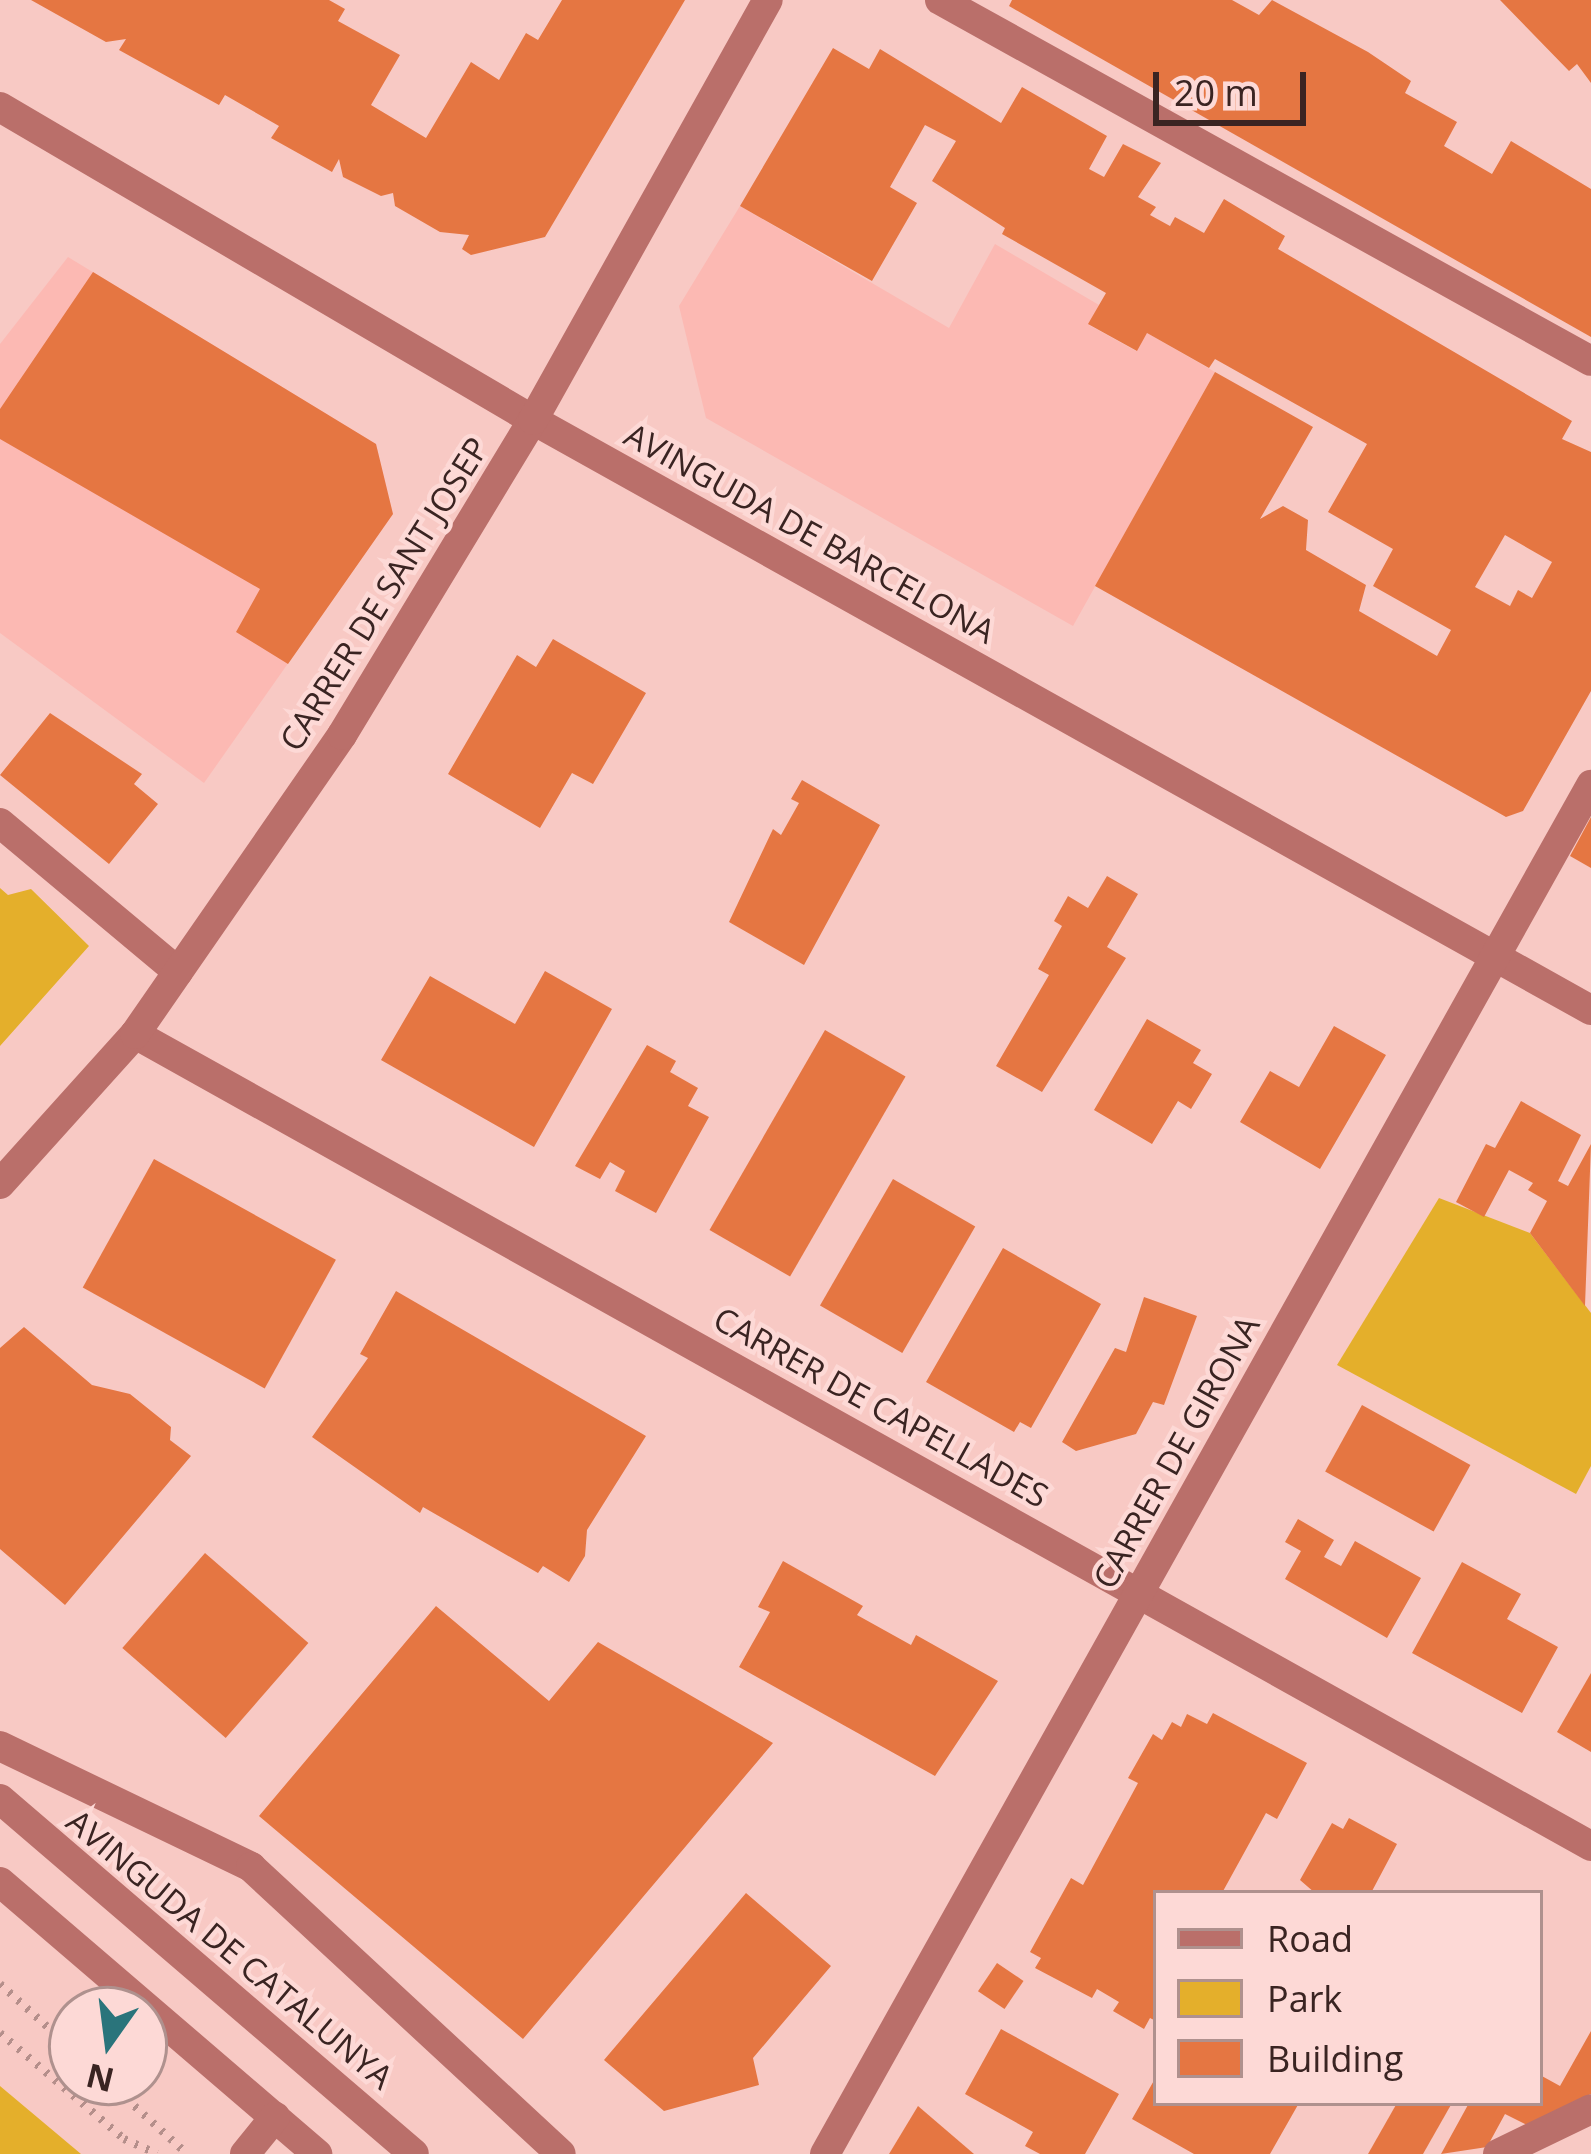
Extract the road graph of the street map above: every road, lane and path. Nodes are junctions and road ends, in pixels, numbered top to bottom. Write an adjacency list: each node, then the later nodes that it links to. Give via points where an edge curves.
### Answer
1 (768, 0): 5 (street, CARRER DE SANT JOSEP)
2 (940, 0): 4 (street)
3 (0, 107): 5 (street, AVINGUDA DE BARCELONA)
4 (1591, 361)
5 (533, 420): 8 (street, AVINGUDA DE BARCELONA); 9 (street, CARRER DE SANT JOSEP, via 342,736)
6 (1591, 785): 8 (street, CARRER DE GIRONA)
7 (0, 824): 9 (street)
8 (1500, 959): 10 (street, AVINGUDA DE BARCELONA); 13 (street, CARRER DE GIRONA)
9 (178, 972): 11 (street, CARRER DE SANT JOSEP)
10 (1591, 1010)
11 (135, 1034): 12 (street, CARRER DE SANT JOSEP); 13 (street, CARRER DE CAPELLADES)
12 (0, 1184)
13 (1140, 1592): 16 (street, CARRER DE CAPELLADES); 30 (street, CARRER DE GIRONA)
14 (0, 1746): 29 (street, via 251,1867)
15 (0, 1798): 28 (street, AVINGUDA DE CATALUNYA)
16 (1591, 1846)
17 (0, 1882): 23 (street)
18 (0, 1984): 19 (path)
19 (48, 2027)
20 (0, 2033): 24 (path, via 124,2139)
21 (135, 2106): 25 (path)
22 (1591, 2109): 31 (street)
23 (275, 2117): 26 (street); 27 (street)
24 (157, 2154)
25 (188, 2154)
26 (245, 2154)
27 (317, 2154)
28 (414, 2154)
29 (561, 2154)
30 (825, 2154)
31 (1498, 2154)

